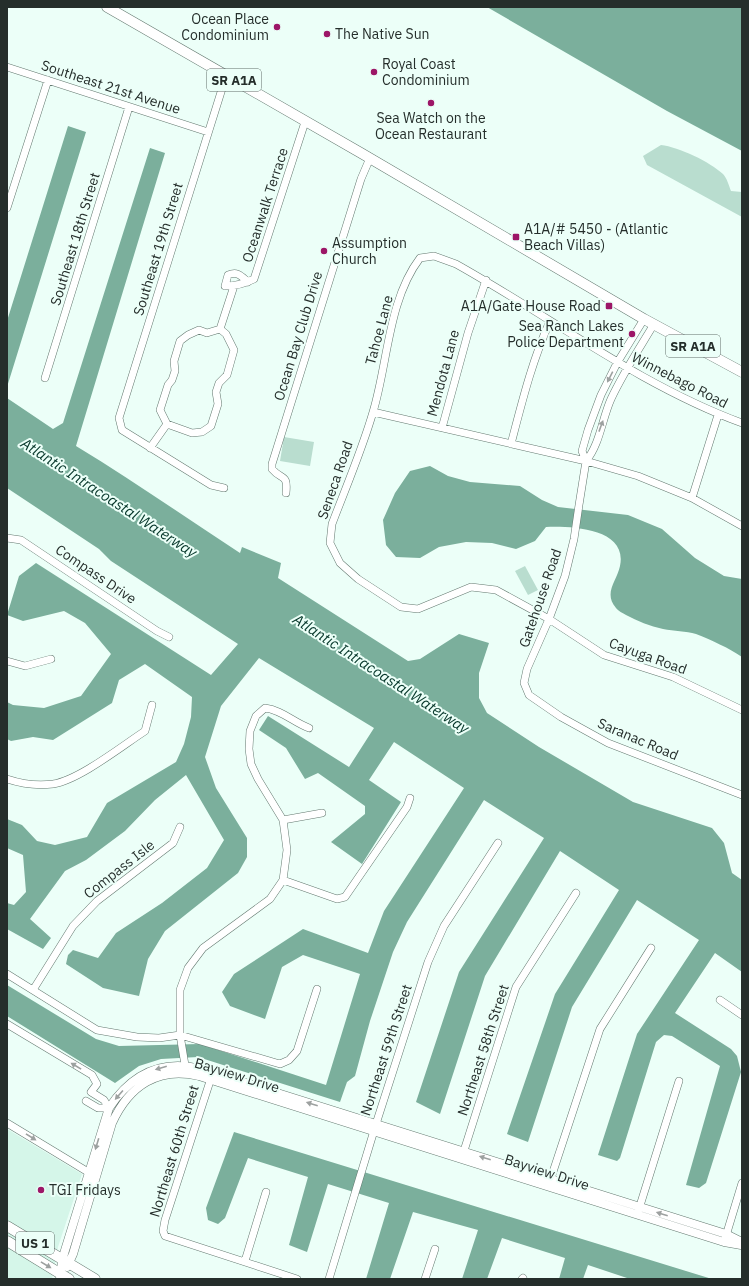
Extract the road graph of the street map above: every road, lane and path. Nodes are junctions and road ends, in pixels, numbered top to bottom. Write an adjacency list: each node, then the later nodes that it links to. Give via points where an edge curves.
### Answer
1 (107, 7): 3 (main road, SR A1A)
2 (7, 67): 4 (street, Southeast 21st Avenue)
3 (226, 76): 6 (main road, SR A1A); 7 (street, Southeast 19th Street)
4 (48, 80): 5 (street, Southeast 21st Avenue); 9 (street)
5 (130, 107): 7 (street, Southeast 21st Avenue); 21 (street, Southeast 18th Street)
6 (305, 122): 8 (main road, SR A1A); 12 (street, Oceanwalk Terrace, via 254,279)
7 (208, 132): 28 (street, Southeast 19th Street, via 119,418 122,430)
8 (370, 158): 14 (main road, SR A1A); 31 (street, Ocean Bay Club Drive, via 361,179 272,464 274,472 285,477 288,482)
9 (7, 208)
10 (420, 258): 11 (street, Winnebago Road, via 434,256); 22 (street, Tahoe Lane, via 405,284 389,336)
11 (486, 280): 15 (street, Winnebago Road); 26 (street, Mendota Lane, via 468,332)
12 (248, 282): 13 (street, Oceanwalk Terrace); 13 (street, Oceanwalk Terrace, via 239,274 228,275 225,286)
13 (234, 286): 17 (street)
14 (644, 319): 16 (main road, SR A1A); 18 (street, Gatehouse Road)
15 (550, 321): 18 (street, Winnebago Road); 27 (street, via 529,374)
16 (654, 324): 19 (street, Gatehouse Road); 20 (main road, SR A1A)
17 (220, 329): 24 (street, via 207,333 199,330 180,341 174,361 175,371 160,410); 24 (street, via 226,334 234,350 228,375 219,383 216,392 218,404 211,426 202,432 192,433)
18 (617, 362): 19 (street, Winnebago Road); 29 (street, Gatehouse Road, one-way to 29, via 588,430 582,451)
19 (627, 368): 23 (street, Winnebago Road); 29 (street, Gatehouse Road, one-way to 19, via 592,453 611,400)
20 (742, 372)
21 (45, 378)
22 (373, 412): 26 (street); 35 (street, Seneca Road, via 332,524 330,543 340,563 358,579 401,607 418,609 471,587 496,590)
23 (718, 415): 25 (street, Winnebago Road); 32 (street)
24 (167, 424): 28 (street)
25 (742, 424)
26 (442, 428): 27 (street)
27 (511, 444): 29 (street)
28 (150, 448): 30 (street, via 211,485)
29 (586, 461): 32 (street, via 638,476); 35 (street, Gatehouse Road, via 574,539 565,576)
30 (224, 488)
31 (286, 493)
32 (692, 498): 33 (street)
33 (742, 526)
34 (7, 538): 36 (street, Compass Drive, via 20,540)
35 (549, 619): 39 (street, Gatehouse Road, via 524,683); 41 (street, Cayuga Road, via 604,655 673,677)
36 (169, 637)
37 (50, 659): 38 (street, via 25,666)
38 (7, 661)
39 (529, 695): 44 (street, Saranac Road, via 561,717 608,743)
40 (152, 705): 43 (street, via 145,731 79,774 54,784 24,784)
41 (742, 710)
42 (309, 728): 47 (street, via 298,724 276,709 266,708 256,716 250,732 251,764)
43 (7, 779)
44 (742, 796)
45 (410, 798): 50 (street, via 407,807 345,897 337,899)
46 (322, 813): 47 (street)
47 (283, 820): 50 (street, via 287,850)
48 (180, 827): 55 (street, Compass Isle, via 173,844 97,901 73,926)
49 (498, 844): 67 (street, Northeast 59th Street, via 444,926 428,962)
50 (283, 880): 59 (street, via 270,899 203,948 188,968 180,990)
51 (576, 893): 68 (street, Northeast 58th Street, via 516,986)
52 (651, 948): 70 (street, via 600,1029)
53 (7, 974): 55 (street)
54 (317, 989): 59 (street, via 297,1051 289,1060 280,1064)
55 (33, 990): 59 (street, via 97,1030 137,1037 159,1038)
56 (720, 1000): 57 (street)
57 (742, 1015)
58 (7, 1024): 64 (street, one-way to 58, via 104,1100 91,1092 97,1084 92,1075)
59 (180, 1035): 60 (street)
60 (186, 1066): 61 (street, Bayview Drive); 64 (street, Bayview Drive, one-way to 64, via 166,1066 143,1075 122,1091); 65 (street, Bayview Drive, via 146,1082 127,1098)
61 (211, 1076): 67 (street, Bayview Drive); 79 (street, Northeast 60th Street, via 164,1220 163,1231 165,1236)
62 (679, 1081): 73 (street)
63 (86, 1101): 64 (street, via 98,1108)
64 (109, 1108): 65 (street); 69 (street, Bayview Drive, one-way to 69)
65 (116, 1114): 80 (street, Bayview Drive)
66 (7, 1123): 69 (street, one-way to 69)
67 (375, 1127): 68 (street, Bayview Drive); 84 (street, Northeast 59th Street)
68 (463, 1155): 70 (street, Bayview Drive)
69 (88, 1172): 80 (street, Bayview Drive)
70 (549, 1182): 73 (street, Bayview Drive)
71 (742, 1183): 75 (street)
72 (266, 1192): 79 (street)
73 (639, 1211): 75 (street, Bayview Drive)
74 (7, 1226): 80 (main road, US 1)
75 (725, 1238): 77 (street, Bayview Drive)
76 (7, 1241): 81 (main road, US 1, one-way to 81)
77 (742, 1244)
78 (435, 1249): 85 (street)
79 (244, 1261): 83 (street)
80 (66, 1262): 81 (street, Bayview Drive); 82 (main road, US 1)
81 (64, 1277)
82 (94, 1279)
83 (297, 1279)
84 (329, 1279)
85 (425, 1279)

